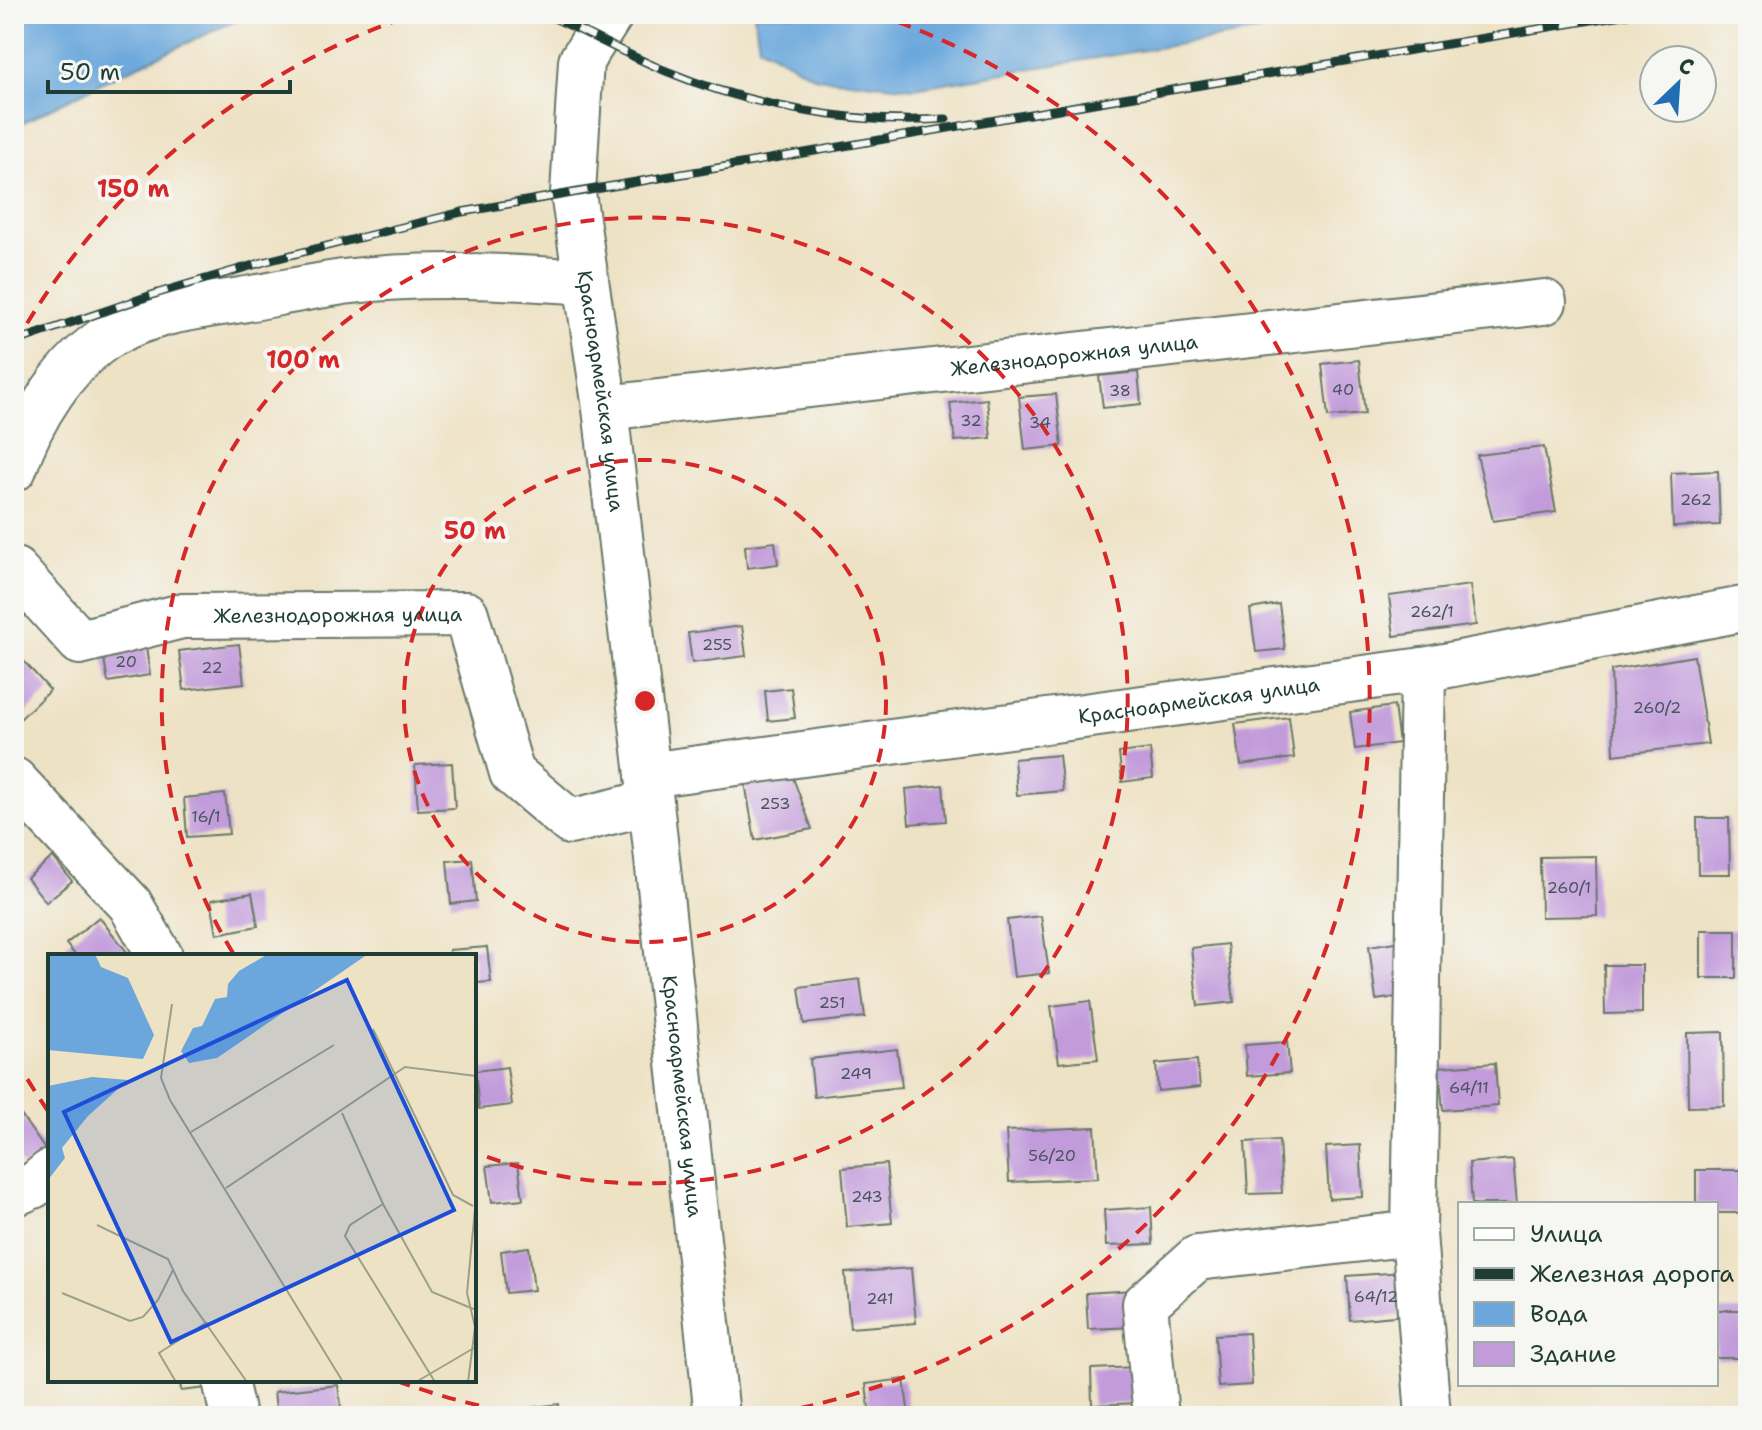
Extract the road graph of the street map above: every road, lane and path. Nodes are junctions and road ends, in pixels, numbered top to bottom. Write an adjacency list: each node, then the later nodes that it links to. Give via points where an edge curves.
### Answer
1 (611, 14): 2 (street, Красноармейская улица, via 581,61 573,193)
2 (586, 282): 4 (street, Красноармейская улица); 5 (street, via 497,275 343,282 190,306 143,320 83,355 38,415)
3 (1544, 302): 4 (street, Железнодорожная улица)
4 (605, 408): 10 (street, Красноармейская улица)
5 (14, 469)
6 (15, 570): 10 (street, Железнодорожная улица, via 80,642 182,616 466,614 512,773 570,822)
7 (1748, 608): 8 (street, Красноармейская улица)
8 (1423, 670): 10 (street, Красноармейская улица); 14 (street)
9 (14, 780): 11 (street, via 130,904)
10 (649, 788): 17 (street, Красноармейская улица)
11 (159, 954)
12 (48, 1174): 13 (street)
13 (14, 1194)
14 (1414, 1233): 18 (street, via 1197,1258 1145,1304); 19 (street)
15 (225, 1382): 16 (street)
16 (233, 1416)
17 (717, 1416)
18 (1156, 1416)
19 (1428, 1416)

